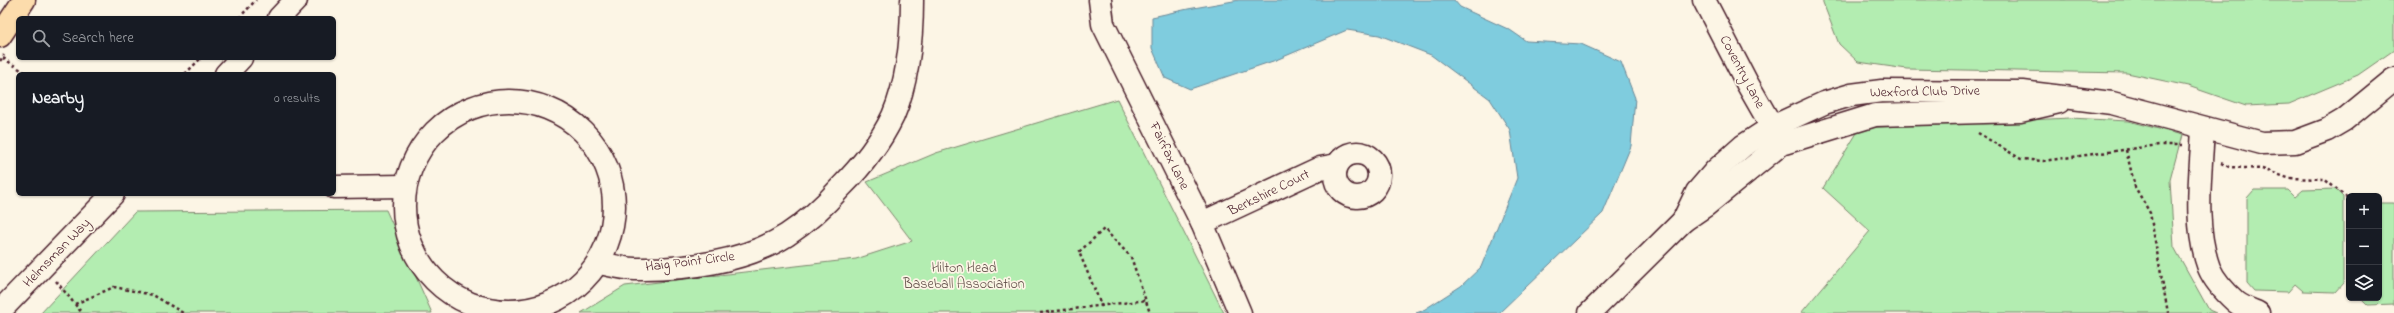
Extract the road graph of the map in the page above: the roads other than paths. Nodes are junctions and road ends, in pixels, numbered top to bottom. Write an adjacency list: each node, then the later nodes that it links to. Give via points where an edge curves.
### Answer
1 (24, 0): 7 (highway)
2 (296, 0): 6 (street)
3 (912, 0): 18 (street, Haig Point Circle, via 912,29 907,66 893,116 870,156 824,205 787,235 758,251 726,260 634,269)
4 (1100, 0): 17 (street, Fairfax Lane, via 1103,24)
5 (1704, 0): 12 (street, Coventry Lane, via 1746,83)
6 (281, 16)
7 (0, 36)
8 (239, 60): 9 (street)
9 (228, 72)
10 (2394, 79): 11 (street, Wexford Club Drive, via 2344,120 2327,130 2295,142 2262,143)
11 (2203, 128): 12 (street, Wexford Club Drive, via 2112,103 2072,99 2020,111 1875,115); 24 (street, via 2201,232 2210,269 2237,303)
12 (1777, 135): 23 (street, Wexford Club Drive, via 1705,206 1683,221)
13 (1337, 165): 17 (street, Berkshire Court, via 1320,168)
14 (405, 186): 15 (street); 18 (street, via 416,154 438,127 472,107 499,100 533,102 564,115 590,137 608,165 615,205 612,232); 20 (street, via 404,218 412,249 430,276 455,297)
15 (336, 187)
16 (111, 196): 19 (street, Helmsman Way)
17 (1202, 223): 22 (street, Fairfax Lane)
18 (599, 263): 21 (street, via 577,287 555,301)
19 (0, 311)
20 (489, 311): 21 (street)
21 (518, 312)
22 (1240, 313)
23 (1590, 313)
24 (2258, 313)

